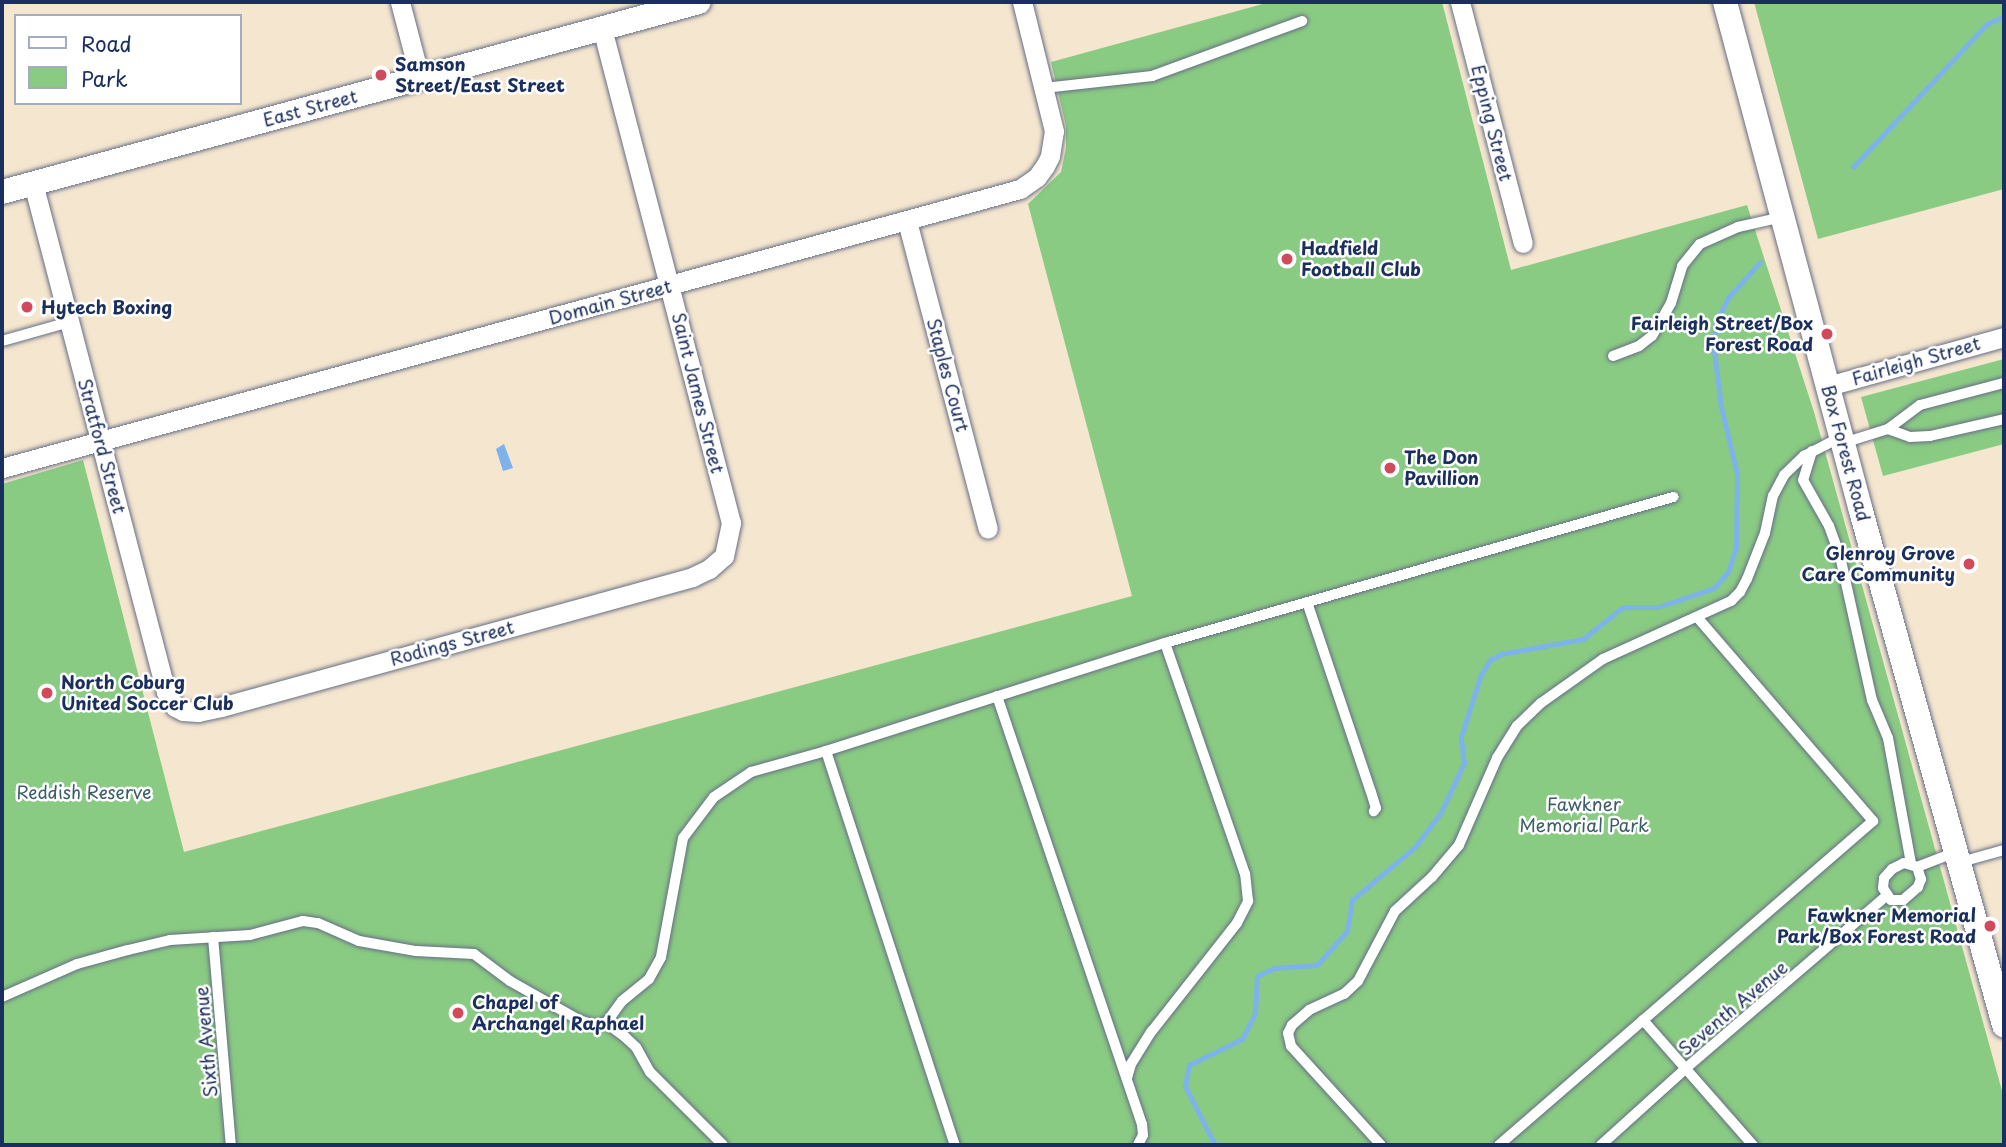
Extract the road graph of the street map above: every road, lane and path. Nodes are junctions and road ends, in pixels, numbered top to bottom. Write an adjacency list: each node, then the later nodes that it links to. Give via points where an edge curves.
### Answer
1 (400, 2): 8 (street)
2 (699, 2): 7 (street, East Street)
3 (1022, 2): 9 (street, Domain Street)
4 (1461, 2): 14 (street, Epping Street)
5 (1725, 2): 12 (street, Box Forest Road)
6 (1302, 21): 9 (lane, via 1152,76)
7 (602, 28): 8 (street, East Street); 15 (street, Saint James Street)
8 (420, 78): 10 (street, East Street)
9 (1044, 88): 13 (street, Domain Street, via 1054,143 1037,177 1003,195)
10 (33, 183): 11 (street, East Street); 16 (street, Stratford Street)
11 (2, 192)
12 (1782, 217): 19 (lane, via 1738,227 1700,244 1682,266 1671,303 1652,336); 20 (street, Box Forest Road)
13 (907, 221): 15 (street, Domain Street); 29 (street, Staples Court)
14 (1523, 243)
15 (670, 286): 25 (street, Domain Street); 30 (street, Saint James Street, via 731,523)
16 (69, 322): 18 (lane); 25 (street, Stratford Street)
17 (2004, 337): 20 (street, Fairleigh Street)
18 (2, 341)
19 (1613, 356)
20 (1828, 386): 24 (street, Box Forest Road)
21 (2003, 387): 23 (lane, via 1920,405)
22 (2004, 419): 23 (lane, via 1930,436 1910,437)
23 (1888, 429): 24 (lane)
24 (1842, 440): 26 (lane); 39 (street, Box Forest Road)
25 (101, 441): 27 (street, Domain Street); 35 (street, Stratford Street, via 166,692)
26 (1812, 451): 32 (lane, via 1791,466 1778,485 1740,592); 40 (lane, via 1803,480 1840,556 1872,700 1888,738)
27 (2, 468)
28 (1673, 498): 31 (lane)
29 (988, 529)
30 (724, 556): 35 (street, Rodings Street, via 701,573 665,585 221,707 190,713)
31 (1307, 602): 33 (lane); 37 (lane)
32 (1698, 617): 44 (lane, via 1873,821); 53 (lane, via 1598,662 1517,726 1497,758 1459,845 1395,911 1358,981 1292,1025 1288,1033 1291,1046)
33 (1166, 643): 34 (lane); 48 (lane, via 1245,874 1248,898 1237,923 1135,1057)
34 (997, 696): 36 (lane); 48 (lane)
35 (175, 708)
36 (826, 751): 45 (lane, via 751,772 714,797 683,838 661,957 649,979 622,1001); 51 (lane)
37 (1374, 811)
38 (2004, 850): 39 (lane)
39 (1958, 857): 40 (lane); 46 (street, Box Forest Road)
40 (1914, 865): 41 (lane, via 1900,864 1888,873 1882,883); 41 (lane, via 1921,879 1911,894 1896,901)
41 (1886, 896): 47 (lane, Seventh Avenue)
42 (213, 937): 43 (lane, via 170,940 77,964); 45 (lane, via 250,935 303,921 359,942 474,954 510,981 579,1020); 49 (lane, Sixth Avenue)
43 (2, 997)
44 (1643, 1020): 47 (lane, via 1676,1053); 54 (lane)
45 (606, 1023): 50 (lane, via 636,1047 650,1072)
46 (2004, 1025)
47 (1685, 1069): 55 (lane, Seventh Avenue); 56 (lane)
48 (1127, 1078): 52 (lane, via 1142,1124)
49 (231, 1145)
50 (723, 1145)
51 (955, 1145)
52 (1138, 1145)
53 (1381, 1145)
54 (1499, 1145)
55 (1601, 1145)
56 (1753, 1145)

